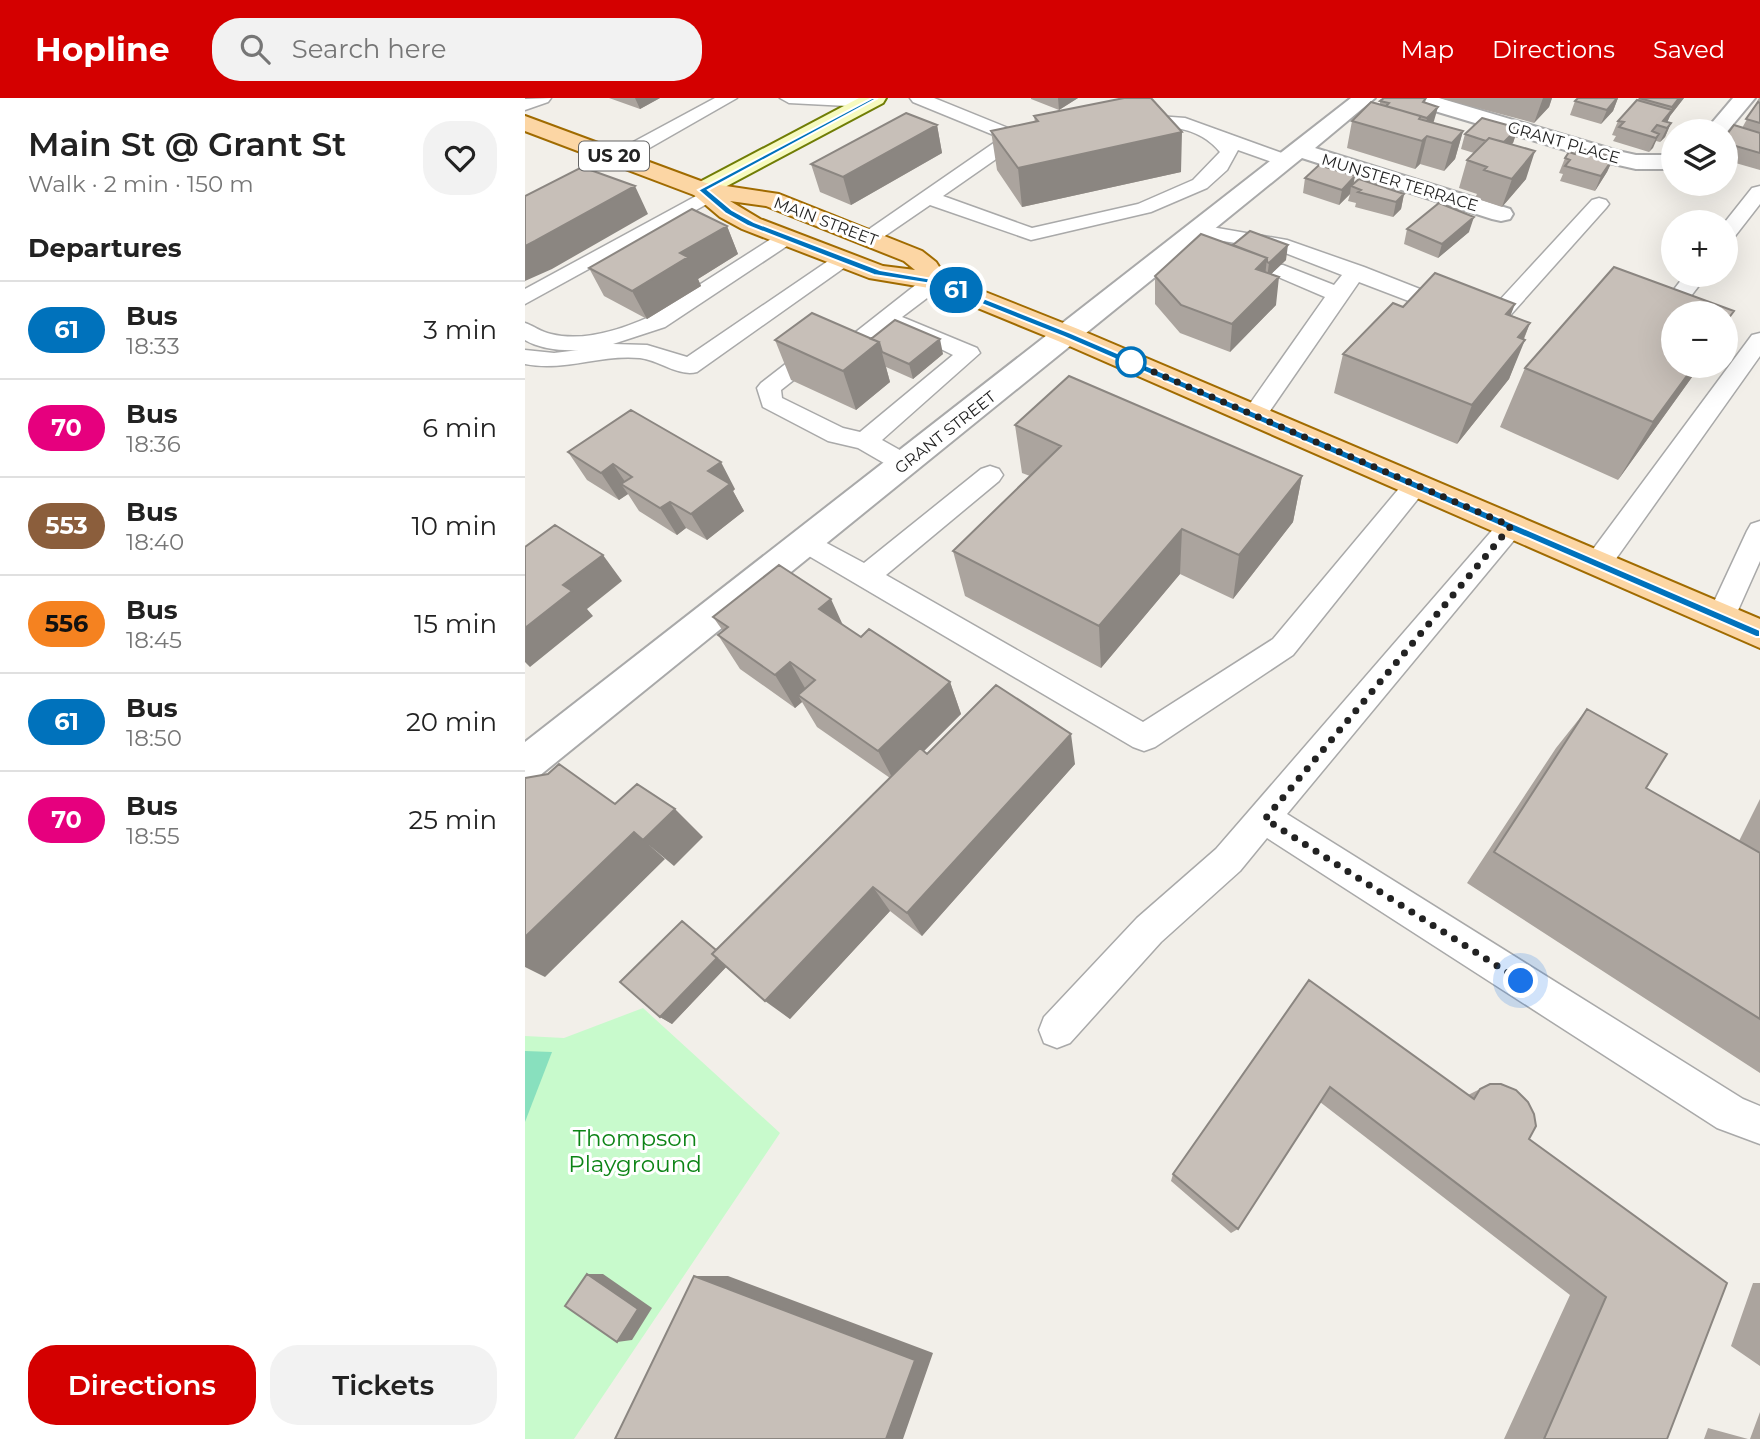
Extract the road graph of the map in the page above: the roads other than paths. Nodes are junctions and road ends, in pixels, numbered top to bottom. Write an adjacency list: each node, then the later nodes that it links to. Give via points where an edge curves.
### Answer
1 (542, 98): 9 (lane)
2 (728, 98): 16 (lane)
3 (789, 98): 8 (lane)
4 (919, 98): 13 (lane)
5 (1364, 98): 15 (street, GRANT STREET)
6 (1416, 98): 17 (street, GRANT PLACE, via 1613,157)
7 (1744, 98): 10 (street)
8 (871, 100): 18 (main road)
9 (525, 106)
10 (1726, 119)
11 (525, 123): 16 (main road, MAIN STREET / US 20)
12 (1221, 138): 15 (lane); 24 (lane, via 1230,152 1200,184 1144,208 1031,234); 24 (lane, via 1172,120 1110,132 1163,129 1198,155 1181,181 1037,215)
13 (1023, 139): 14 (lane); 20 (lane)
14 (1054, 143)
15 (1292, 156): 22 (street, MUNSTER TERRACE); 25 (street, GRANT STREET)
16 (618, 158): 18 (main road, MAIN STREET / US 20)
17 (1661, 162)
18 (706, 192): 26 (main road, MAIN STREET / US 20, via 763,197); 27 (main road, MAIN STREET / US 20, via 743,220); 35 (lane)
19 (1759, 192): 23 (lane)
20 (927, 197): 24 (lane); 26 (lane)
21 (1599, 204): 31 (lane, via 1490,324)
22 (1501, 214)
23 (1738, 219)
24 (1015, 228)
25 (1209, 234): 28 (lane); 31 (lane, via 1261,239); 40 (street, GRANT STREET)
26 (869, 237): 32 (main road, MAIN STREET / US 20, via 913,256 927,267)
27 (786, 238): 29 (main road, MAIN STREET / US 20); 39 (lane, via 640,330 560,343 533,337)
28 (1238, 255)
29 (841, 261): 32 (main road, MAIN STREET / US 20, via 878,273); 43 (lane, via 689,367 641,350 567,358)
30 (1276, 269): 34 (lane)
31 (1357, 271): 34 (lane)
32 (935, 282): 37 (lane); 40 (main road, MAIN STREET / US 20)
33 (1687, 287): 36 (lane)
34 (1338, 294): 46 (lane)
35 (527, 301)
36 (1676, 301)
37 (888, 318): 47 (lane, via 969,353); 47 (lane, via 854,344 836,336 774,382 769,394 779,407 837,435)
38 (1661, 321): 41 (lane, via 1650,335)
39 (525, 330)
40 (1068, 335): 46 (main road, MAIN STREET / US 20); 48 (street, GRANT STREET)
41 (1661, 339)
42 (1760, 340): 44 (lane)
43 (525, 357)
44 (1738, 361)
45 (1724, 378): 54 (lane)
46 (1254, 415): 50 (main road, MAIN STREET / US 20)
47 (865, 441): 48 (lane)
48 (905, 464): 53 (street, GRANT STREET)
49 (990, 475): 55 (lane)
50 (1416, 485): 51 (main road, MAIN STREET / US 20); 55 (lane, via 1283,647 1144,738)
51 (1511, 526): 54 (main road, MAIN STREET / US 20); 59 (lane)
52 (1760, 531): 56 (lane)
53 (806, 542): 55 (lane); 58 (street, GRANT STREET)
54 (1598, 563): 56 (main road, MAIN STREET / US 20)
55 (866, 577)
56 (1721, 617): 57 (main road, MAIN STREET / US 20)
57 (1760, 634)
58 (528, 756)
59 (1265, 819): 60 (lane, via 1206,882 1149,930); 61 (lane, via 1731,1114)
60 (1057, 1030)
61 (1760, 1125)

